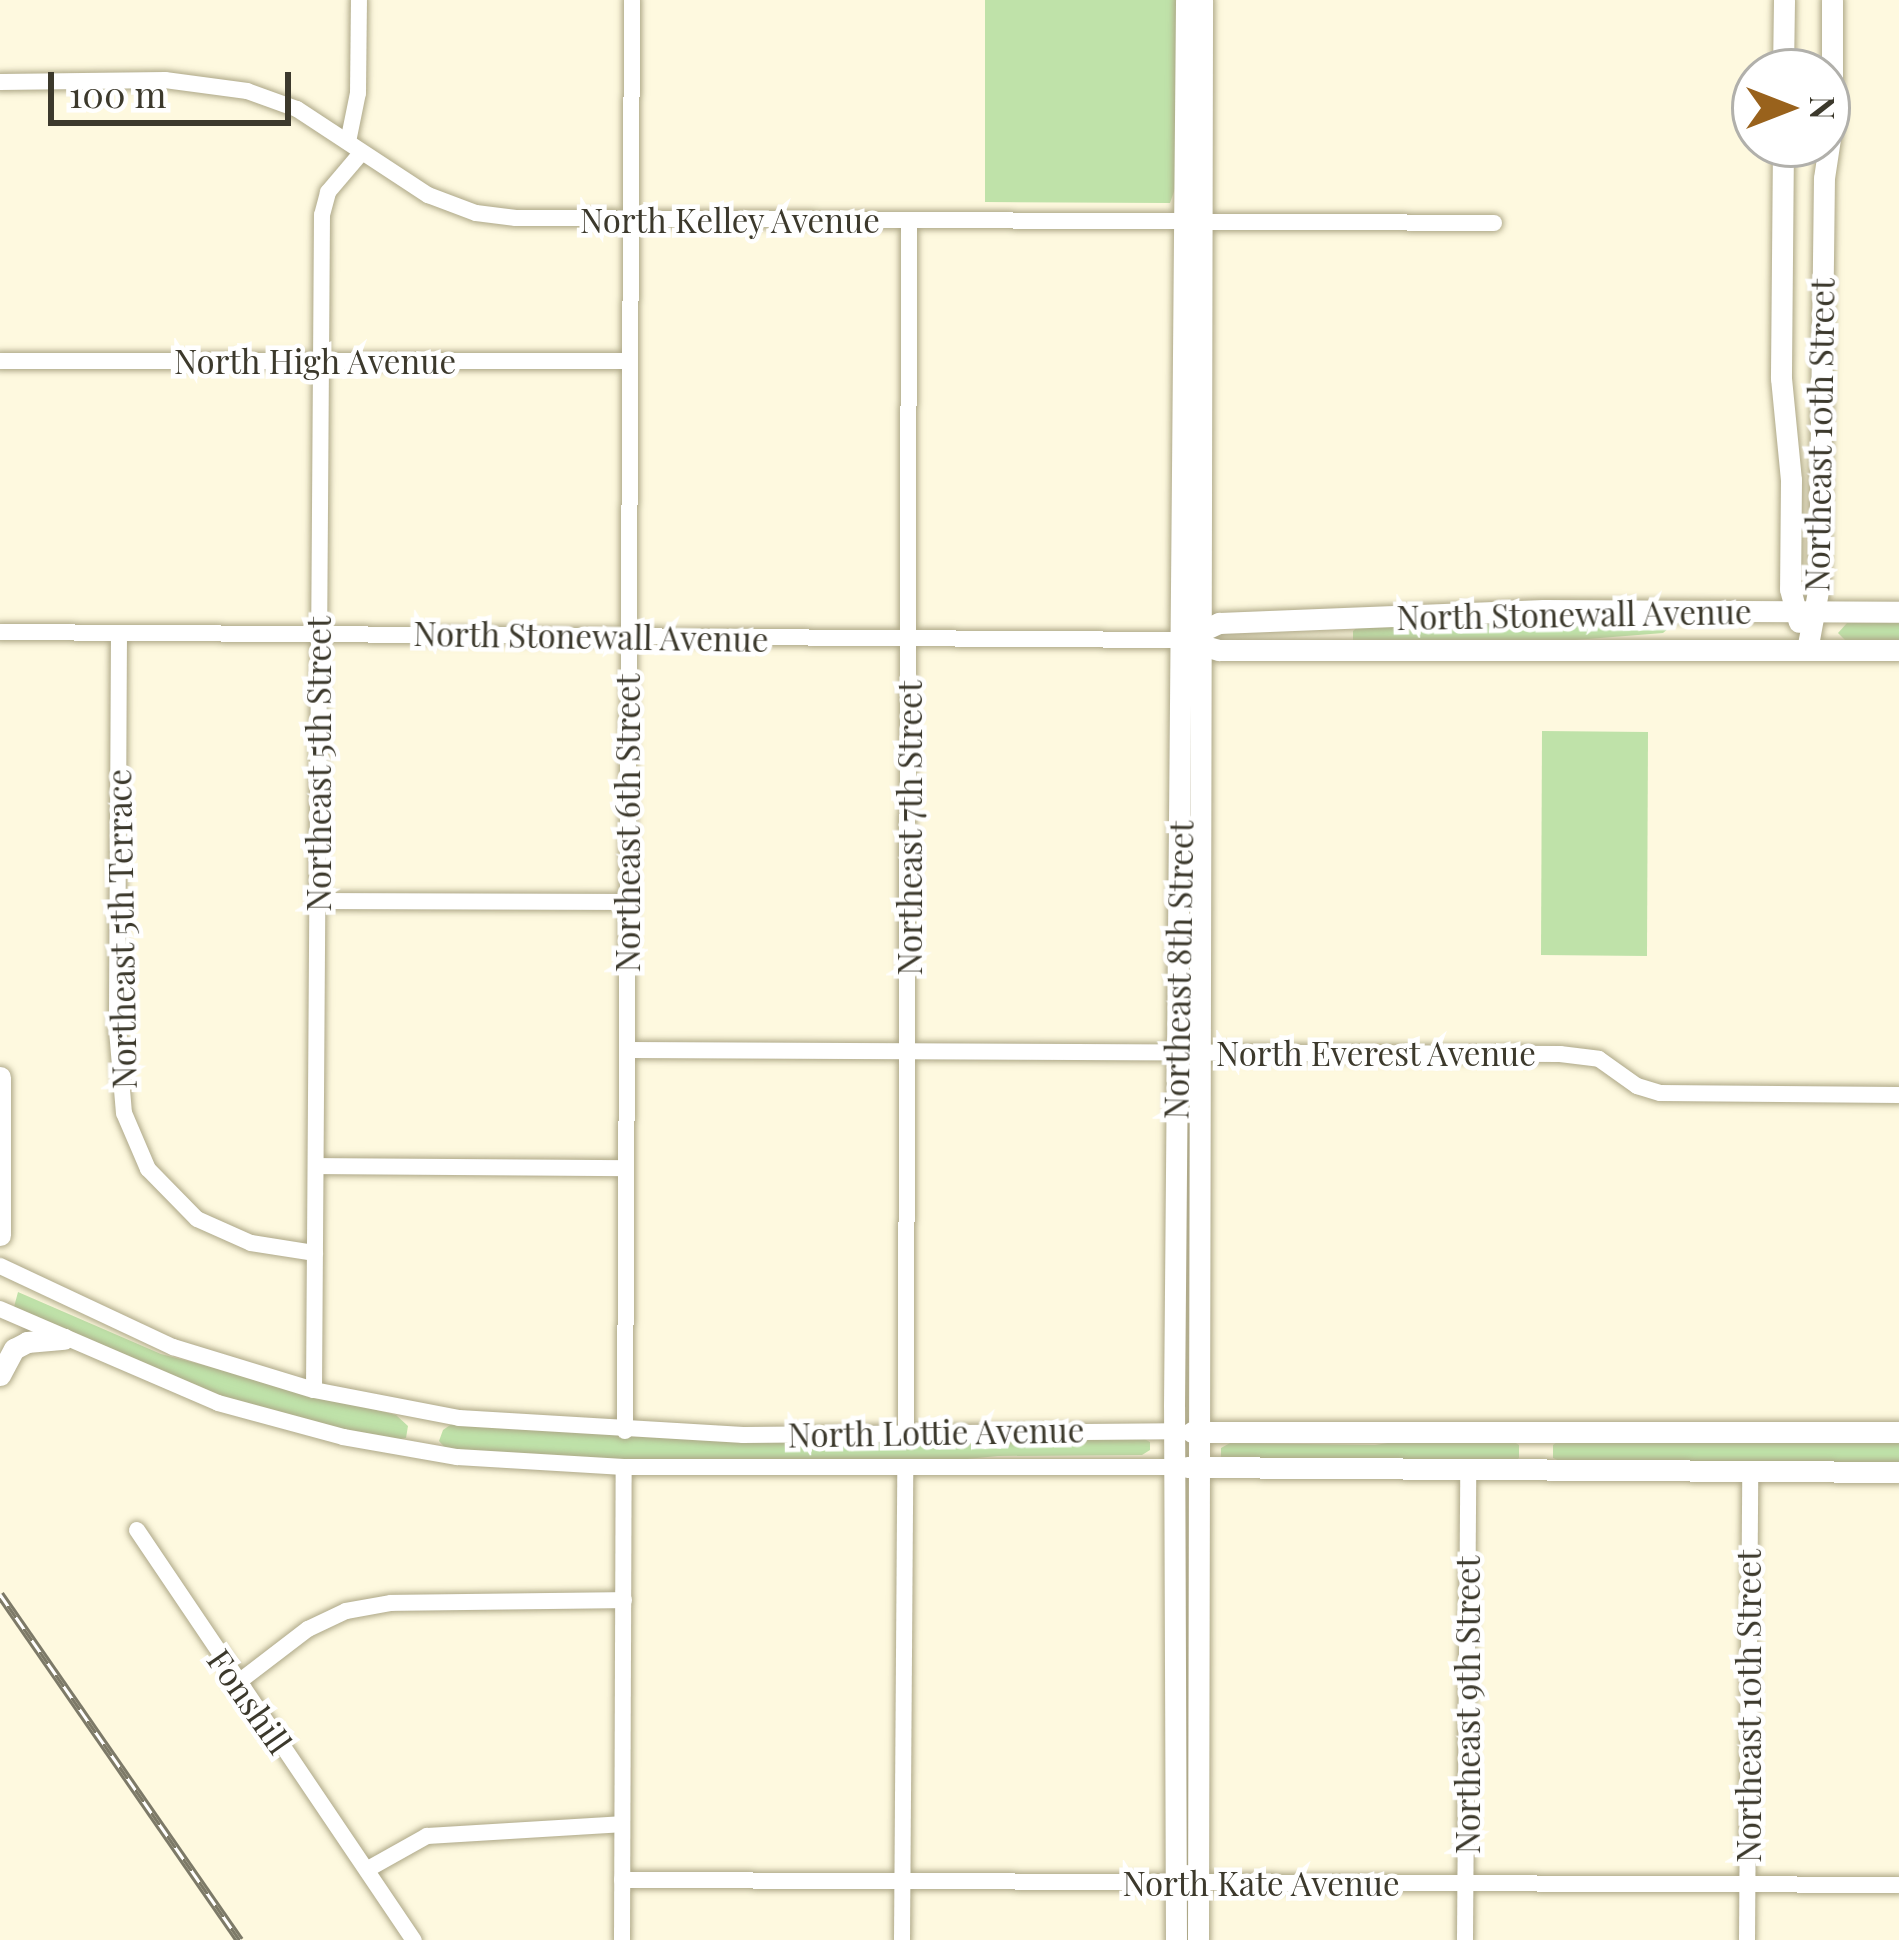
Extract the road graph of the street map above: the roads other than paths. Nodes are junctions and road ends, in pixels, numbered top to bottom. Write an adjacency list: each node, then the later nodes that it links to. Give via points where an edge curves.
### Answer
1 (358, 0): 9 (street, Northeast 5th Street)
2 (632, 0): 11 (street, Northeast 6th Street)
3 (1186, 0): 13 (main road, Northeast 8th Street)
4 (1202, 0): 13 (main road, Northeast 8th Street)
5 (1784, 0): 7 (main road)
6 (1832, 0): 18 (main road, Northeast 10th Street, via 1820,586)
7 (1784, 48)
8 (0, 82): 9 (street, North Kelley Avenue, via 231,87 282,102)
9 (355, 147): 11 (street, North Kelley Avenue, via 421,191 476,213); 16 (street, Northeast 5th Street, via 323,203)
10 (1783, 168): 18 (main road, Northeast 10th Street, via 1790,589)
11 (631, 220): 12 (street, North Kelley Avenue); 17 (street, Northeast 6th Street)
12 (909, 221): 13 (street, North Kelley Avenue); 24 (street, Northeast 7th Street)
13 (1193, 222): 14 (street, North Kelley Avenue); 25 (main road, Northeast 8th Street)
14 (1494, 223)
15 (0, 361): 16 (street, North High Avenue)
16 (321, 361): 17 (street, North High Avenue); 22 (street, Northeast 5th Street)
17 (630, 362): 23 (street, Northeast 6th Street)
18 (1805, 612): 19 (main road, North Stonewall Avenue); 25 (main road, North Stonewall Avenue, via 1544,610 1219,623); 26 (main road, Northeast 10th Street)
19 (1899, 612)
20 (0, 632): 21 (street, North Stonewall Avenue)
21 (119, 633): 22 (street, North Stonewall Avenue); 38 (street, Northeast 5th Terrace, via 117,1030 124,1113 148,1169 197,1219 251,1243)
22 (320, 633): 23 (street, North Stonewall Avenue); 28 (street, Northeast 5th Street)
23 (628, 637): 24 (street, North Stonewall Avenue); 29 (street, Northeast 6th Street)
24 (910, 637): 25 (street, North Stonewall Avenue); 30 (street, Northeast 7th Street)
25 (1195, 638): 26 (main road, North Stonewall Avenue, via 1219,650); 32 (main road, Northeast 8th Street)
26 (1807, 650): 27 (main road, North Stonewall Avenue)
27 (1899, 650)
28 (317, 901): 29 (street); 35 (street, Northeast 5th Street)
29 (628, 902): 31 (street, Northeast 6th Street)
30 (908, 1048): 31 (street, North Everest Avenue); 32 (street, North Everest Avenue); 48 (street, Northeast 7th Street)
31 (627, 1050): 36 (street, Northeast 6th Street)
32 (1189, 1053): 34 (street, North Everest Avenue, via 1579,1054 1660,1093); 45 (main road, Northeast 8th Street); 47 (main road, Northeast 8th Street)
33 (0, 1077): 37 (main road)
34 (1899, 1095)
35 (316, 1166): 36 (street); 38 (street, Northeast 5th Street)
36 (626, 1168): 44 (street, Northeast 6th Street)
37 (0, 1235)
38 (315, 1253): 43 (street, Northeast 5th Street)
39 (0, 1266): 43 (street, North Lottie Avenue, via 173,1347)
40 (0, 1309): 41 (street, North Lottie Avenue)
41 (64, 1340): 42 (main road, via 14,1349); 49 (street, North Lottie Avenue, via 218,1403 343,1437 457,1457)
42 (0, 1375)
43 (314, 1390): 44 (street, North Lottie Avenue, via 459,1418)
44 (625, 1431): 48 (street, North Lottie Avenue)
45 (1174, 1431): 47 (main road, North Lottie Avenue); 48 (street, North Lottie Avenue); 50 (main road, Northeast 8th Street)
46 (1899, 1432): 47 (main road, North Lottie Avenue)
47 (1201, 1433): 52 (main road, Northeast 8th Street)
48 (906, 1436)
49 (624, 1466): 51 (street, North Lottie Avenue); 57 (street)
50 (1174, 1466): 51 (street, North Lottie Avenue); 52 (main road, North Lottie Avenue); 64 (main road, Northeast 8th Street)
51 (905, 1467): 62 (street)
52 (1200, 1468): 53 (main road, North Lottie Avenue); 64 (main road, Northeast 8th Street)
53 (1468, 1470): 54 (main road, North Lottie Avenue); 63 (street, Northeast 9th Street)
54 (1750, 1472): 55 (main road, North Lottie Avenue); 65 (street, Northeast 10th Street)
55 (1899, 1472)
56 (137, 1530): 58 (street, Fonshill)
57 (624, 1600): 58 (street, via 346,1611 308,1629); 59 (street)
58 (236, 1684): 60 (street, Fonshill)
59 (621, 1824): 60 (street, via 427,1836); 61 (street)
60 (368, 1869): 67 (street)
61 (622, 1880): 62 (street, North Kate Avenue); 68 (street)
62 (904, 1881): 64 (street, North Kate Avenue); 69 (street)
63 (1466, 1883): 64 (street, North Kate Avenue); 65 (street, North Kate Avenue); 72 (street, Northeast 9th Street)
64 (1187, 1884): 70 (main road, Northeast 8th Street); 71 (main road, Northeast 8th Street)
65 (1747, 1884): 66 (street, North Kate Avenue); 73 (street, Northeast 10th Street)
66 (1899, 1885)
67 (414, 1940)
68 (622, 1940)
69 (902, 1940)
70 (1176, 1940)
71 (1198, 1940)
72 (1465, 1940)
73 (1747, 1940)

